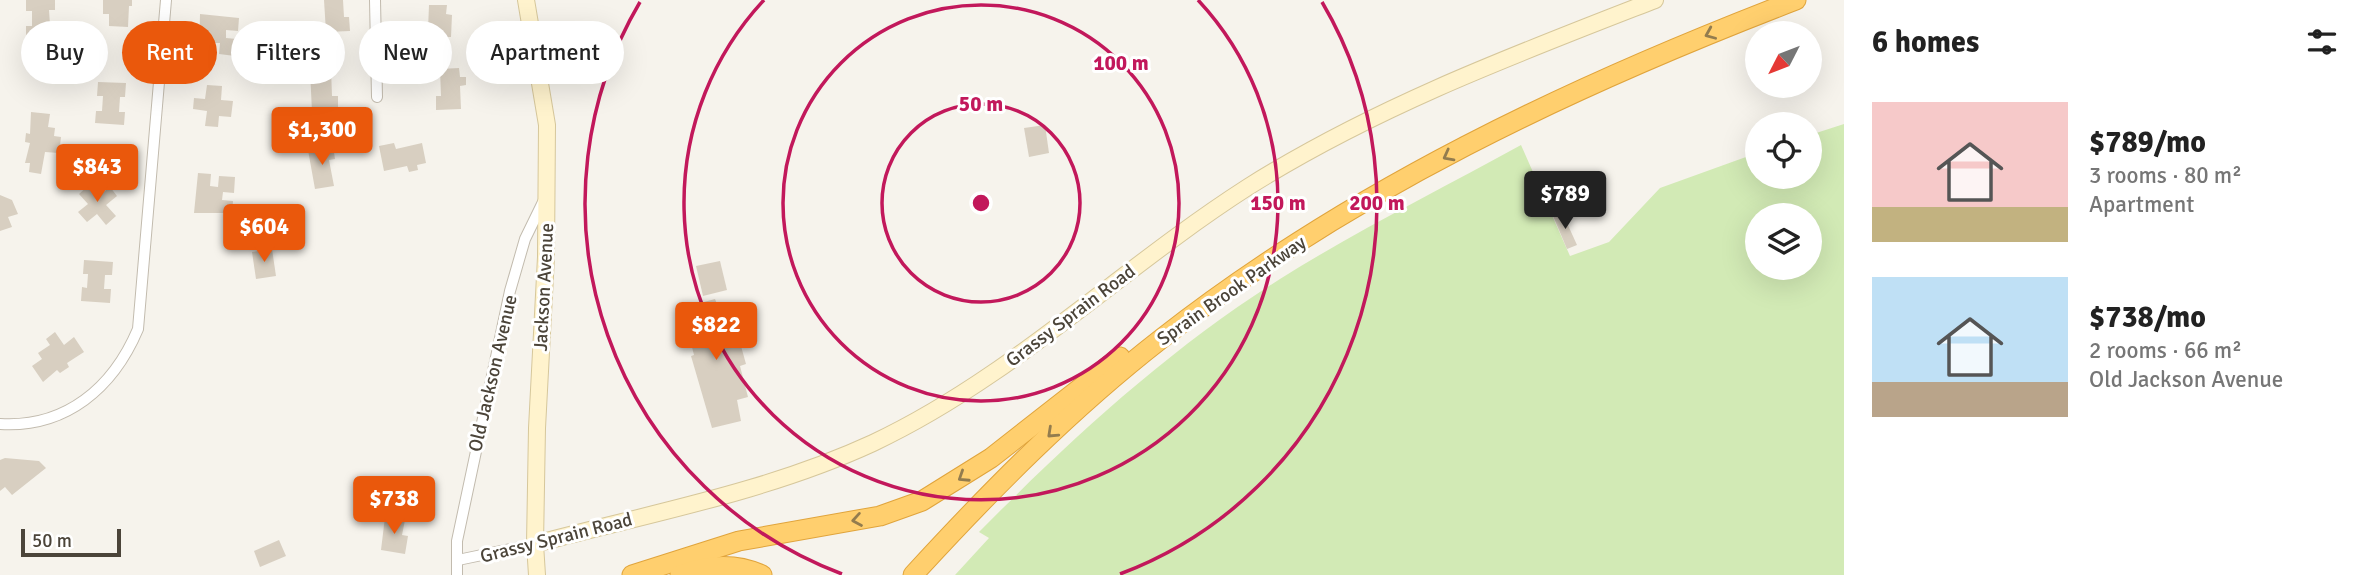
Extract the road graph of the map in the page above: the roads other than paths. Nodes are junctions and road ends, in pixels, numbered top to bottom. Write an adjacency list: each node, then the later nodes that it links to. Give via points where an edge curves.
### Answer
1 (166, 0): 9 (street, via 138,329 117,370 76,407 51,419)
2 (375, 0): 6 (street)
3 (526, 0): 7 (street, Jackson Avenue, via 547,125)
4 (1655, 0): 10 (street, Grassy Sprain Road, via 1441,86 1318,146 1185,230 951,402 874,442 788,477)
5 (1796, 0): 8 (highway, Sprain Brook Parkway, one-way to 8, via 1621,72 1490,134 1361,203)
6 (377, 97)
7 (548, 191): 10 (street, Jackson Avenue); 11 (street, Old Jackson Avenue, via 524,239 510,291 457,541)
8 (1238, 282): 14 (highway, one-way to 14, via 1137,345 991,458 922,501 873,517 739,541); 17 (highway, Sprain Brook Parkway, one-way to 17, via 1085,403)
9 (0, 424)
10 (535, 544): 11 (street, Grassy Sprain Road); 13 (street, Jackson Avenue)
11 (458, 560): 12 (street, Old Jackson Avenue)
12 (457, 575)
13 (537, 575)
14 (632, 575)
15 (680, 575): 16 (highway, via 723,565)
16 (762, 575)
17 (913, 575)

